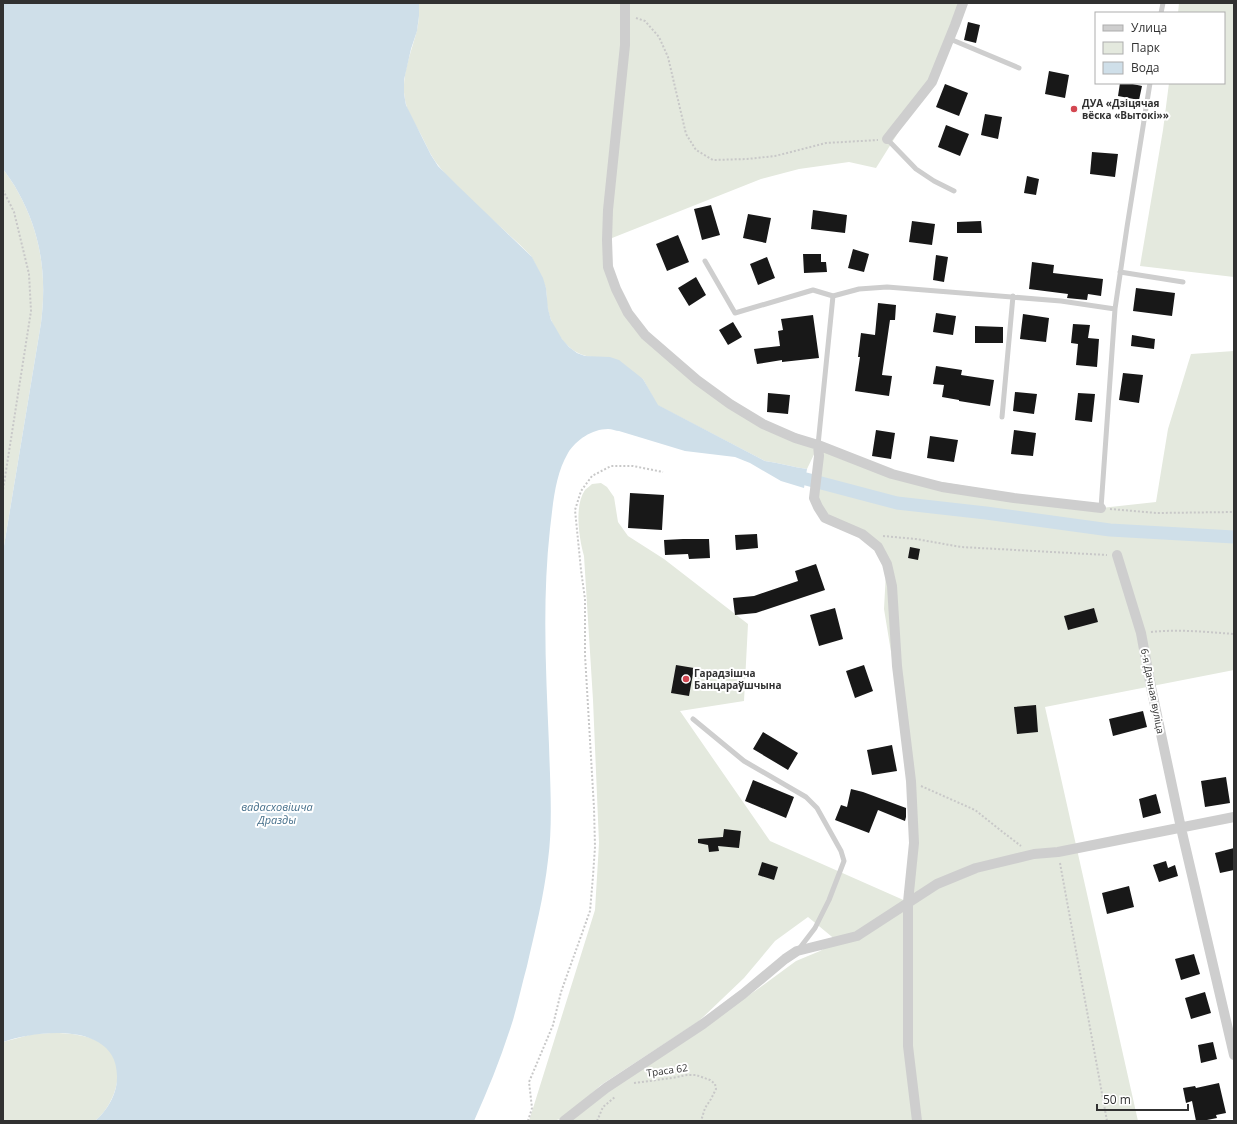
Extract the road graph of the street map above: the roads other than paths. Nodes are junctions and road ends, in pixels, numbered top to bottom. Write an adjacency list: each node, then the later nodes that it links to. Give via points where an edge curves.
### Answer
1 (963, 3): 3 (street)
2 (625, 8): 15 (street, via 607,240 608,267 616,289 628,313 645,335 697,380 763,424)
3 (950, 39): 4 (lane); 6 (street, via 932,82)
4 (1019, 68)
5 (1150, 84): 9 (lane)
6 (887, 139): 7 (lane, via 916,169)
7 (954, 191)
8 (705, 261): 11 (lane, via 735,312 813,290)
9 (1120, 272): 10 (lane); 13 (lane)
10 (1183, 282)
11 (833, 296): 12 (lane, via 859,289 887,287); 15 (lane)
12 (1013, 296): 13 (lane, via 1061,300); 14 (lane)
13 (1115, 309): 16 (lane)
14 (1002, 417)
15 (818, 445): 16 (street, via 892,474 942,487); 21 (street, via 814,498 825,518 862,534 878,547 887,564 892,586 897,666 911,781 914,843)
16 (1101, 508)
17 (1117, 555): 20 (street, 6-я Дачная вуліца, via 1141,633)
18 (693, 719): 22 (lane, via 744,761 806,797 817,808 841,850 844,861 829,900 815,928)
19 (1234, 817): 20 (street)
20 (1182, 828): 21 (street, via 1058,852 1034,854 976,868 937,884); 23 (street, 6-я Дачная вуліца, via 1228,1018)
21 (908, 902): 22 (street, via 856,936); 25 (street, via 908,1046)
22 (797, 951): 24 (street, via 702,1024 606,1088)
23 (1234, 1055)
24 (564, 1121)
25 (917, 1121)

